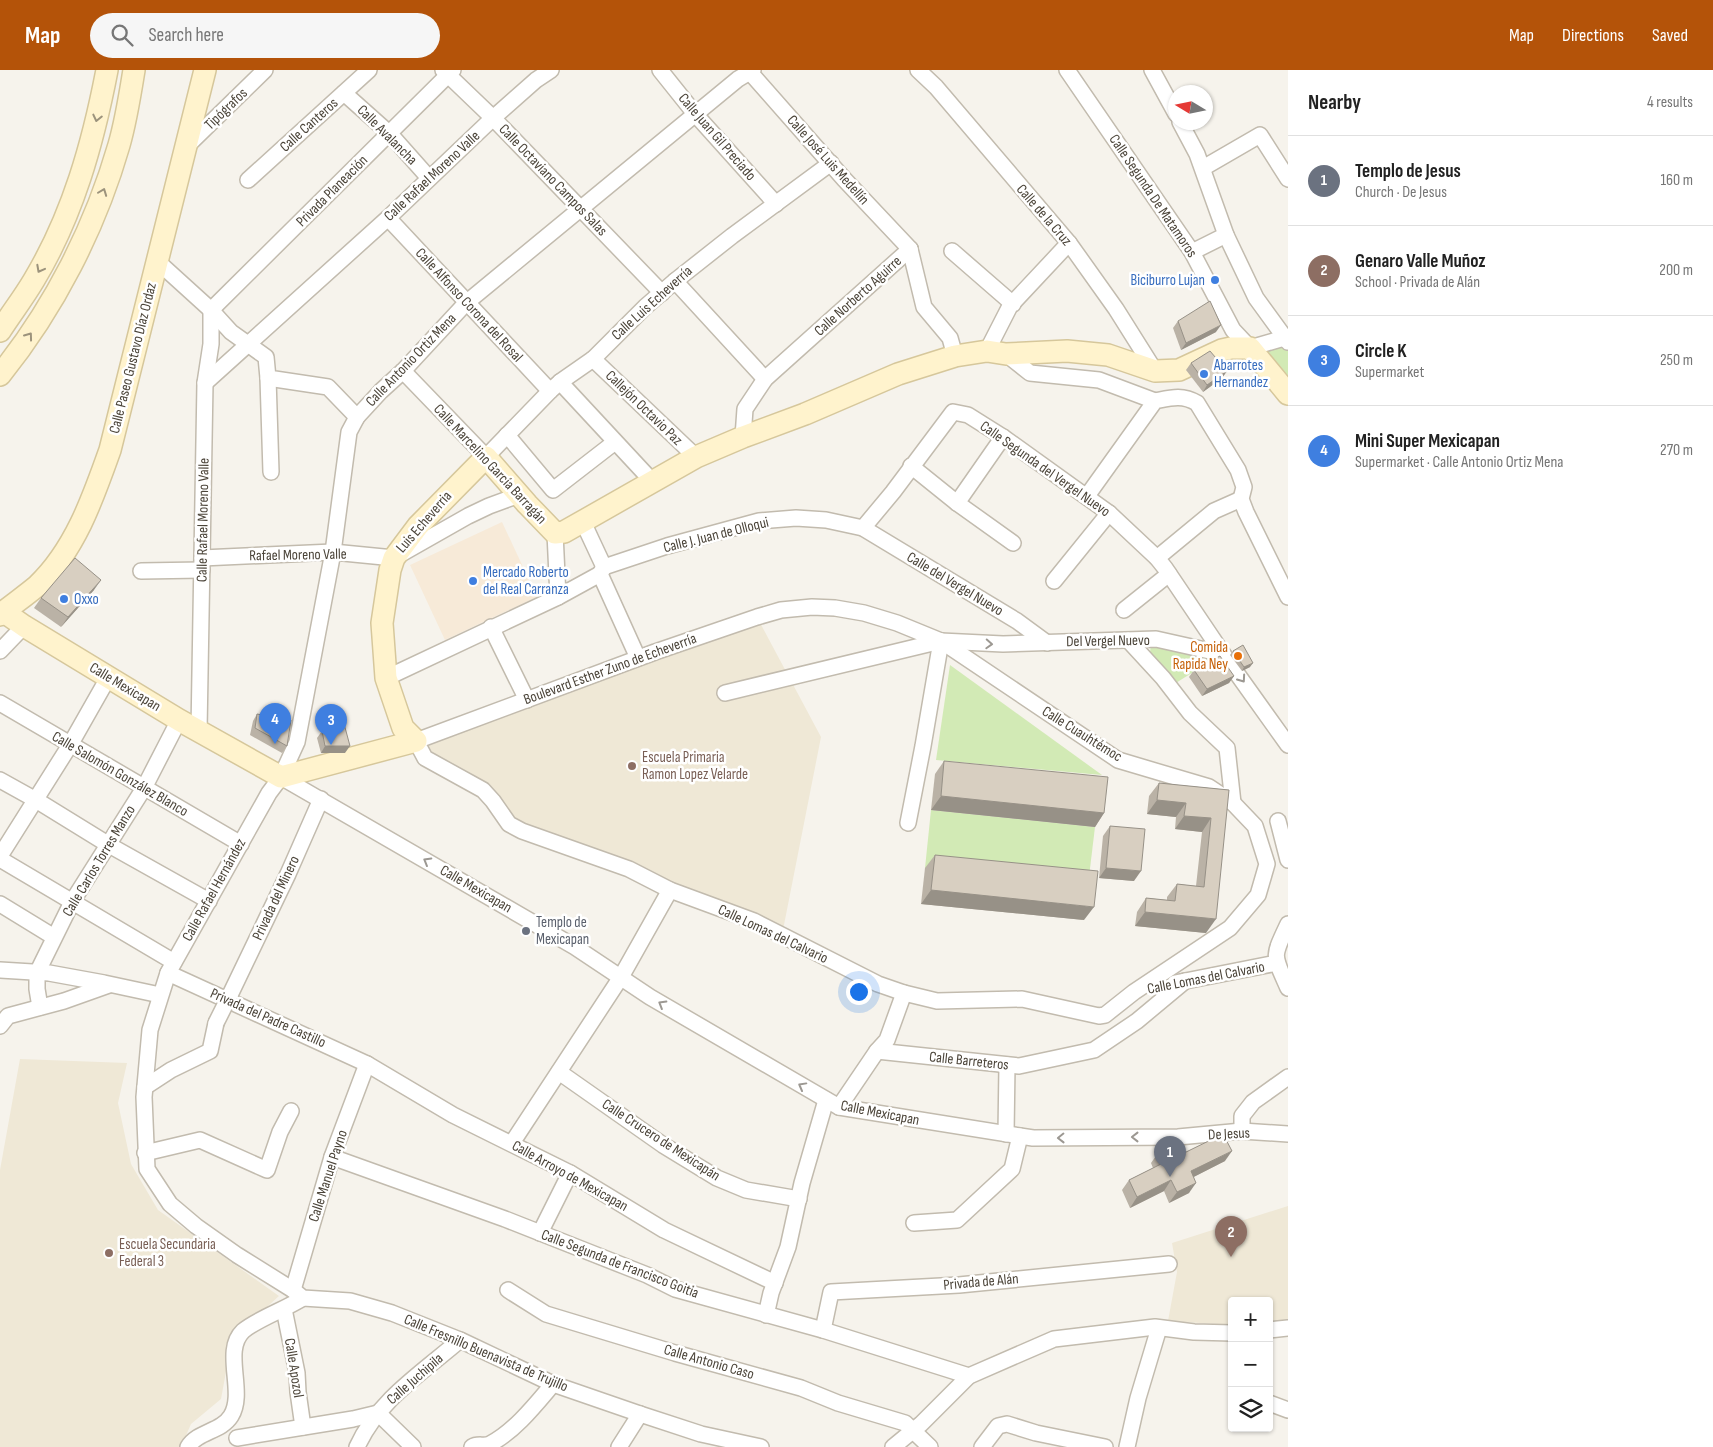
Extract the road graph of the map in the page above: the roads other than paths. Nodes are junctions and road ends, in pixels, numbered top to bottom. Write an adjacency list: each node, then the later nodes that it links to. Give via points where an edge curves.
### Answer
1 (107, 70): 39 (street, one-way to 39, via 86,163 64,223 34,280)
2 (134, 70): 48 (street, one-way to 2, via 55,296 98,204 120,143)
3 (205, 70): 19 (street, Calle Paseo Gustavo Díaz Ordaz)
4 (265, 70): 19 (street, Tipógrafos)
5 (369, 70): 13 (street, Calle Canteros)
6 (550, 70): 16 (street, Calle Rafael Moreno Valle)
7 (660, 70): 15 (street, Calle Juan Gil Preciado)
8 (918, 70): 29 (street, Calle de la Cruz)
9 (1067, 70): 32 (street, Calle Segunda De Matamoros)
10 (1152, 70): 14 (street)
11 (750, 71): 15 (street, Calle Antonio Ortiz Mena); 20 (street, Calle José Luis Medellín)
12 (448, 72): 16 (street, Calle Octaviano Campos Salas); 18 (street, Privada Planeación)
13 (344, 93): 18 (street, Calle Avalancha); 24 (street, Calle Canteros)
14 (1168, 99)
15 (696, 115): 25 (street, Calle Juan Gil Preciado); 26 (street, Calle Antonio Ortiz Mena)
16 (493, 118): 22 (street, Calle Rafael Moreno Valle); 26 (street, Calle Octaviano Campos Salas)
17 (1184, 130): 21 (street)
18 (390, 134): 22 (street, Calle Avalancha); 38 (street, Privada Planeación)
19 (186, 147): 33 (street, Calle Paseo Gustavo Díaz Ordaz)
20 (831, 163): 25 (street, Calle Luis Echeverría); 30 (street, Calle José Luis Medellín)
21 (1203, 168): 23 (street, via 1260,136); 28 (street)
22 (429, 178): 27 (street, Calle Rafael Moreno Valle)
23 (1288, 179)
24 (248, 180)
25 (776, 204): 34 (street, Calle Luis Echeverría)
26 (580, 208): 35 (street, Calle Octaviano Campos Salas); 36 (street, Calle Antonio Ortiz Mena)
27 (388, 218): 36 (street, Calle Alfonso Corona del Rosal); 41 (street, Calle Rafael Moreno Valle)
28 (1226, 235): 32 (street); 40 (street, via 1256,298)
29 (1069, 243): 37 (street); 47 (street, Calle de la Cruz, via 1116,308)
30 (910, 249): 44 (street, Calle Norberto Aguirre, via 924,307 950,338); 50 (street, Calle Norberto Aguirre)
31 (952, 251): 37 (street)
32 (1192, 252): 42 (street, Calle Segunda De Matamoros, via 1233,330)
33 (157, 261): 38 (street); 85 (street, Calle Paseo Gustavo Díaz Ordaz, via 110,450 96,492 70,543 52,568 37,586)
34 (675, 281): 35 (street, Calle Luis Echeverría); 50 (street)
35 (662, 293): 45 (street, Calle Luis Echeverría)
36 (466, 303): 46 (street, Calle Antonio Ortiz Mena); 52 (street, Calle Alfonso Corona del Rosal)
37 (1012, 304): 43 (street)
38 (211, 310): 41 (street, via 231,332); 51 (street, Calle Rafael Moreno Valle, via 211,344)
39 (0, 330)
40 (1286, 340): 42 (street)
41 (248, 344): 49 (street, via 266,357); 51 (street, Calle Rafael Moreno Valle)
42 (1250, 348): 47 (street, via 1222,350 1179,370); 53 (street)
43 (997, 352): 44 (street); 47 (street, via 1067,351 1108,355); 54 (street, via 1030,373 1099,380)
44 (955, 356): 57 (street, via 898,374)
45 (593, 358): 52 (street, Calle Luis Echeverría); 61 (street, Callejón Octavio Paz)
46 (403, 371): 55 (street, Calle Antonio Ortiz Mena); 60 (street, Calle Marcelino García Barragán)
47 (1155, 371)
48 (0, 375)
49 (268, 378): 55 (street, via 328,387); 63 (street)
50 (765, 379): 57 (street, Calle Norberto Aguirre, via 745,408)
51 (205, 383): 77 (street, Calle Rafael Moreno Valle)
52 (555, 386): 56 (street, Calle Luis Echeverría); 59 (street, Calle Alfonso Corona del Rosal)
53 (1288, 394)
54 (1155, 401): 66 (street); 67 (street, via 1178,396 1197,403 1238,470 1244,487)
55 (357, 417): 74 (street, Calle Antonio Ortiz Mena, via 349,432)
56 (507, 435): 59 (street, via 553,490); 60 (street, Calle Luis Echeverría)
57 (743, 437): 61 (street)
58 (1003, 437): 62 (street, Calle Segunda del Vergel Nuevo, via 968,415 953,412); 66 (street, Calle Segunda del Vergel Nuevo); 68 (street)
59 (615, 442): 64 (street, Calle Alfonso Corona del Rosal)
60 (486, 457): 65 (street, Calle Marcelino García Barragán); 75 (street, Luis Echeverria, via 418,526)
61 (696, 457): 64 (street)
62 (911, 466): 68 (street); 71 (street)
63 (270, 472)
64 (652, 481): 70 (street)
65 (519, 495): 72 (street, Calle Marcelino García Barragán); 75 (street, via 468,516)
66 (1087, 496): 69 (street, Calle Segunda del Vergel Nuevo)
67 (1241, 499): 76 (street, via 1214,511); 83 (street)
68 (957, 503): 73 (street)
69 (1109, 513): 76 (street, Calle Segunda del Vergel Nuevo); 81 (street)
70 (583, 522): 72 (street); 78 (street)
71 (863, 528): 78 (street, Calle J. Juan de Olloqui, via 826,520 759,521 667,546); 90 (street, Calle del Vergel Nuevo)
72 (555, 533): 82 (street, Calle Marcelino García Barragán)
73 (1013, 543)
74 (333, 552): 75 (street, Rafael Moreno Valle); 77 (street, Rafael Moreno Valle); 104 (street, Calle Antonio Ortiz Mena, via 297,742)
75 (394, 558): 95 (street, Luis Echeverria, via 382,623)
76 (1157, 558): 80 (street, Calle Segunda del Vergel Nuevo)
77 (202, 564): 79 (street, Rafael Moreno Valle); 100 (street, Calle Rafael Moreno Valle)
78 (602, 570): 82 (street, Calle J. Juan de Olloqui); 93 (street)
79 (140, 571)
80 (1170, 574): 84 (street); 92 (street, Calle Segunda del Vergel Nuevo)
81 (1054, 581)
82 (558, 597): 87 (street, Calle J. Juan de Olloqui)
83 (1288, 597)
84 (1124, 610)
85 (2, 613): 86 (street, Calle Mexicapan)
86 (24, 626): 91 (street); 94 (street, Calle Mexicapan)
87 (491, 627): 95 (street, Calle J. Juan de Olloqui); 97 (street)
88 (1128, 640): 90 (street, Del Vergel Nuevo); 92 (street, Del Vergel Nuevo, via 1156,639); 109 (street, via 1190,712 1227,748)
89 (941, 641): 90 (street, Del Vergel Nuevo, one-way to 90); 93 (street, Boulevard Esther Zuno de Echeverría, via 864,613 812,607 757,617); 96 (street); 109 (street, Calle Cuauhtémoc, via 1118,760 1209,787); 111 (street)
90 (1047, 643)
91 (0, 651)
92 (1223, 654): 102 (street, one-way to 102)
93 (638, 658): 97 (street, Boulevard Esther Zuno de Echeverría)
94 (108, 678): 99 (street, Calle Mexicapan); 103 (street)
95 (386, 678): 101 (street, Luis Echeverria, via 403,728)
96 (725, 693)
97 (527, 700): 101 (street, Boulevard Esther Zuno de Echeverría)
98 (0, 703): 103 (street, Calle Salomón González Blanco)
99 (179, 720): 100 (street, Calle Mexicapan); 106 (street, Calle Carlos Torres Manzo)
100 (199, 731): 104 (street, Calle Mexicapan)
101 (416, 741): 104 (street, Boulevard Esther Zuno de Echeverría); 117 (street, Calle Lomas del Calvario, via 425,758 483,790 509,824 629,869)
102 (1288, 744)
103 (70, 745): 106 (street, Calle Salomón González Blanco); 108 (street)
104 (281, 776): 107 (street, Calle Mexicapan); 113 (street, Calle Rafael Hernández)
105 (0, 780): 108 (street)
106 (144, 788): 113 (street, Calle Salomón González Blanco); 114 (street, Calle Carlos Torres Manzo)
107 (321, 799): 127 (street, Calle Mexicapan, one-way to 107, via 575,946); 141 (street, Privada del Minero, bridge, via 216,1023 210,1051)
108 (36, 800): 114 (street); 115 (street)
109 (1233, 803): 112 (street, Calle Cuauhtémoc)
110 (1278, 821): 116 (street)
111 (908, 823)
112 (1255, 826): 131 (street, Calle Lomas del Calvario, via 1267,864 1258,895 1230,928)
113 (241, 844): 118 (street, Calle Rafael Hernández)
114 (108, 845): 118 (street); 119 (street, Calle Carlos Torres Manzo)
115 (0, 857): 119 (street, Privada del Padre Castillo)
116 (1288, 860)
117 (670, 890): 127 (street); 132 (street, Calle Lomas del Calvario, via 754,921 878,984)
118 (209, 901): 124 (street, Calle Rafael Hernández)
119 (72, 902): 122 (street, Calle Carlos Torres Manzo); 124 (street, Privada del Padre Castillo)
120 (0, 904): 122 (street)
121 (1288, 924): 123 (street, via 1275,952)
122 (54, 937): 126 (street, Calle Carlos Torres Manzo)
123 (1277, 963): 128 (street, Calle Lomas del Calvario); 130 (street)
124 (171, 967): 133 (street, Calle Rafael Hernández); 137 (street, Privada del Padre Castillo)
125 (0, 970): 126 (street)
126 (37, 972): 129 (street); 134 (street, Calle Carlos Torres Manzo)
127 (621, 977): 139 (street); 142 (street, Calle Mexicapan, one-way to 127)
128 (1185, 981): 131 (street, Calle Lomas del Calvario); 138 (street, Calle Barreteros, via 1137,1021 1094,1050 1019,1066)
129 (110, 984): 133 (street); 134 (street)
130 (1288, 988)
131 (1134, 992): 132 (street, Calle Lomas del Calvario, via 1106,1015 1099,1016 1022,999 936,1001)
132 (904, 993): 136 (street, via 887,1040)
133 (158, 1002): 141 (street, Calle Fresnillo Buenavista de Trujillo, via 150,1030)
134 (40, 1007): 135 (street, via 8,1016)
135 (0, 1026)
136 (877, 1051): 138 (street, Calle Barreteros); 142 (street)
137 (367, 1064): 148 (street, Calle Arroyo de Mexicapan, via 452,1115); 150 (street, Calle Manuel Payno)
138 (1007, 1065): 146 (street)
139 (559, 1072): 148 (street); 152 (street, Calle Crucero de Mexicapán, via 663,1145 717,1178 746,1190)
140 (1288, 1077): 144 (street, via 1253,1102 1242,1116)
141 (145, 1087): 149 (street, Calle Fresnillo Buenavista de Trujillo)
142 (832, 1104): 146 (street, Calle Mexicapan); 152 (street)
143 (291, 1111): 149 (street, via 267,1170 200,1140)
144 (1242, 1131): 145 (street, De Jesus); 147 (street, De Jesus, one-way to 147, via 1178,1137)
145 (1288, 1134)
146 (1013, 1135): 147 (street, Calle Mexicapan, one-way to 146, via 1033,1138); 153 (street, via 1012,1169 958,1220)
147 (1110, 1137)
148 (512, 1143): 151 (street, Calle Arroyo de Mexicapan)
149 (145, 1153): 158 (street, Calle Fresnillo Buenavista de Trujillo, via 146,1169 170,1204 230,1251)
150 (332, 1157): 154 (street, Calle Segunda de Francisco Goitia); 158 (street, Calle Manuel Payno)
151 (570, 1173): 154 (street); 156 (street, Calle Arroyo de Mexicapan, via 664,1230)
152 (799, 1199): 156 (street, via 788,1247)
153 (914, 1223)
154 (540, 1233): 160 (street, Calle Segunda de Francisco Goitia, via 675,1289)
155 (1169, 1264): 163 (street, Privada de Alán, via 959,1285 832,1292)
156 (775, 1283): 160 (street)
157 (508, 1290): 175 (street, Calle Antonio Caso, via 546,1314 801,1388 905,1423)
158 (298, 1294): 159 (street); 166 (street, Calle Fresnillo Buenavista de Trujillo, via 350,1301 392,1313)
159 (284, 1309): 173 (street, via 250,1326 239,1337 234,1352 236,1400); 174 (street, Calle Apozol)
160 (766, 1315): 163 (street, Calle Segunda de Francisco Goitia)
161 (1159, 1328): 165 (street); 167 (street, via 1054,1339); 188 (street)
162 (1288, 1328): 164 (street)
163 (823, 1330): 167 (street, Calle Segunda de Francisco Goitia)
164 (1273, 1330)
165 (1228, 1333)
166 (460, 1340): 168 (street, Calle Fresnillo Buenavista de Trujillo); 171 (street, Calle Juchipila)
167 (969, 1376): 175 (street)
168 (554, 1384): 172 (street, Calle Fresnillo Buenavista de Trujillo); 181 (street, via 514,1426 489,1445 476,1444)
169 (1273, 1404): 170 (street)
170 (1288, 1410)
171 (378, 1412): 174 (street); 179 (street, Calle Juchipila); 180 (street)
172 (640, 1414): 176 (street, Calle Fresnillo Buenavista de Trujillo); 182 (street)
173 (231, 1416): 177 (street); 178 (street)
174 (304, 1427): 177 (street)
175 (912, 1430): 184 (street); 185 (street, Calle Antonio Caso)
176 (697, 1440): 183 (street, Calle Fresnillo Buenavista de Trujillo)
177 (238, 1443)
178 (188, 1447)
179 (357, 1447)
180 (413, 1447)
181 (472, 1447)
182 (619, 1447)
183 (761, 1447)
184 (893, 1447)
185 (930, 1447)
186 (982, 1447): 187 (street, via 998,1426 1007,1424)
187 (1105, 1447)
188 (1127, 1447)

